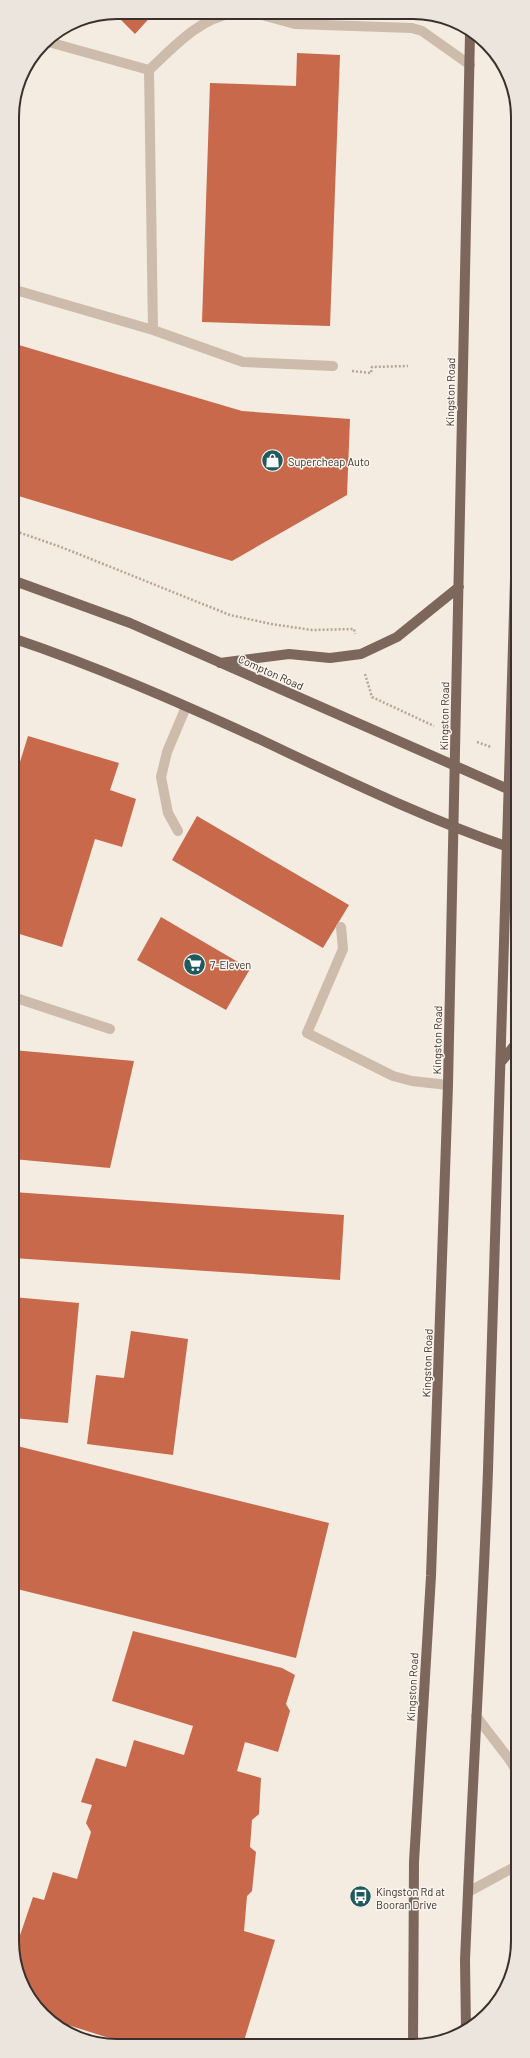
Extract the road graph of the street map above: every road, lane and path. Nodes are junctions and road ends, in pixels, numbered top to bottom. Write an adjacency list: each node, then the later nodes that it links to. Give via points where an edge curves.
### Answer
1 (211, 19): 6 (lane)
2 (276, 19): 5 (lane, via 294,24 412,28 422,31)
3 (470, 37): 5 (main road, Kingston Road)
4 (53, 43): 6 (lane)
5 (470, 65): 13 (main road, Kingston Road)
6 (149, 70): 8 (lane)
7 (19, 291): 8 (lane)
8 (153, 330): 9 (lane, via 243,362)
9 (333, 366): 10 (path, via 371,373 372,367)
10 (408, 366)
11 (19, 532): 15 (path, via 61,546 230,615 312,630 354,629)
12 (19, 583): 16 (main road, Compton Road, via 130,623)
13 (459, 587): 16 (main road, via 396,637 360,654 330,658 289,654); 20 (main road, Kingston Road)
14 (19, 641): 18 (main road, via 70,658)
15 (357, 641)
16 (220, 663): 20 (main road, Compton Road)
17 (364, 669): 19 (path, via 372,697)
18 (186, 706): 22 (main road, via 379,796); 23 (lane, via 167,752 161,777 168,813)
19 (424, 722)
20 (456, 768): 21 (main road, Compton Road); 22 (main road, Kingston Road)
21 (511, 791)
22 (454, 827): 24 (main road); 31 (main road, Kingston Road)
23 (178, 831)
24 (511, 847)
25 (511, 874): 30 (main road)
26 (342, 927): 31 (lane, via 343,949 307,1033 393,1076)
27 (19, 998): 28 (lane)
28 (110, 1029)
29 (511, 1050): 30 (main road)
30 (502, 1061): 32 (main road, via 488,1478)
31 (448, 1085): 37 (main road, Kingston Road, via 431,1576 414,1862)
32 (476, 1716): 33 (lane); 35 (main road)
33 (511, 1762)
34 (511, 1869): 35 (lane)
35 (468, 1892): 36 (main road)
36 (466, 2023)
37 (413, 2039)

